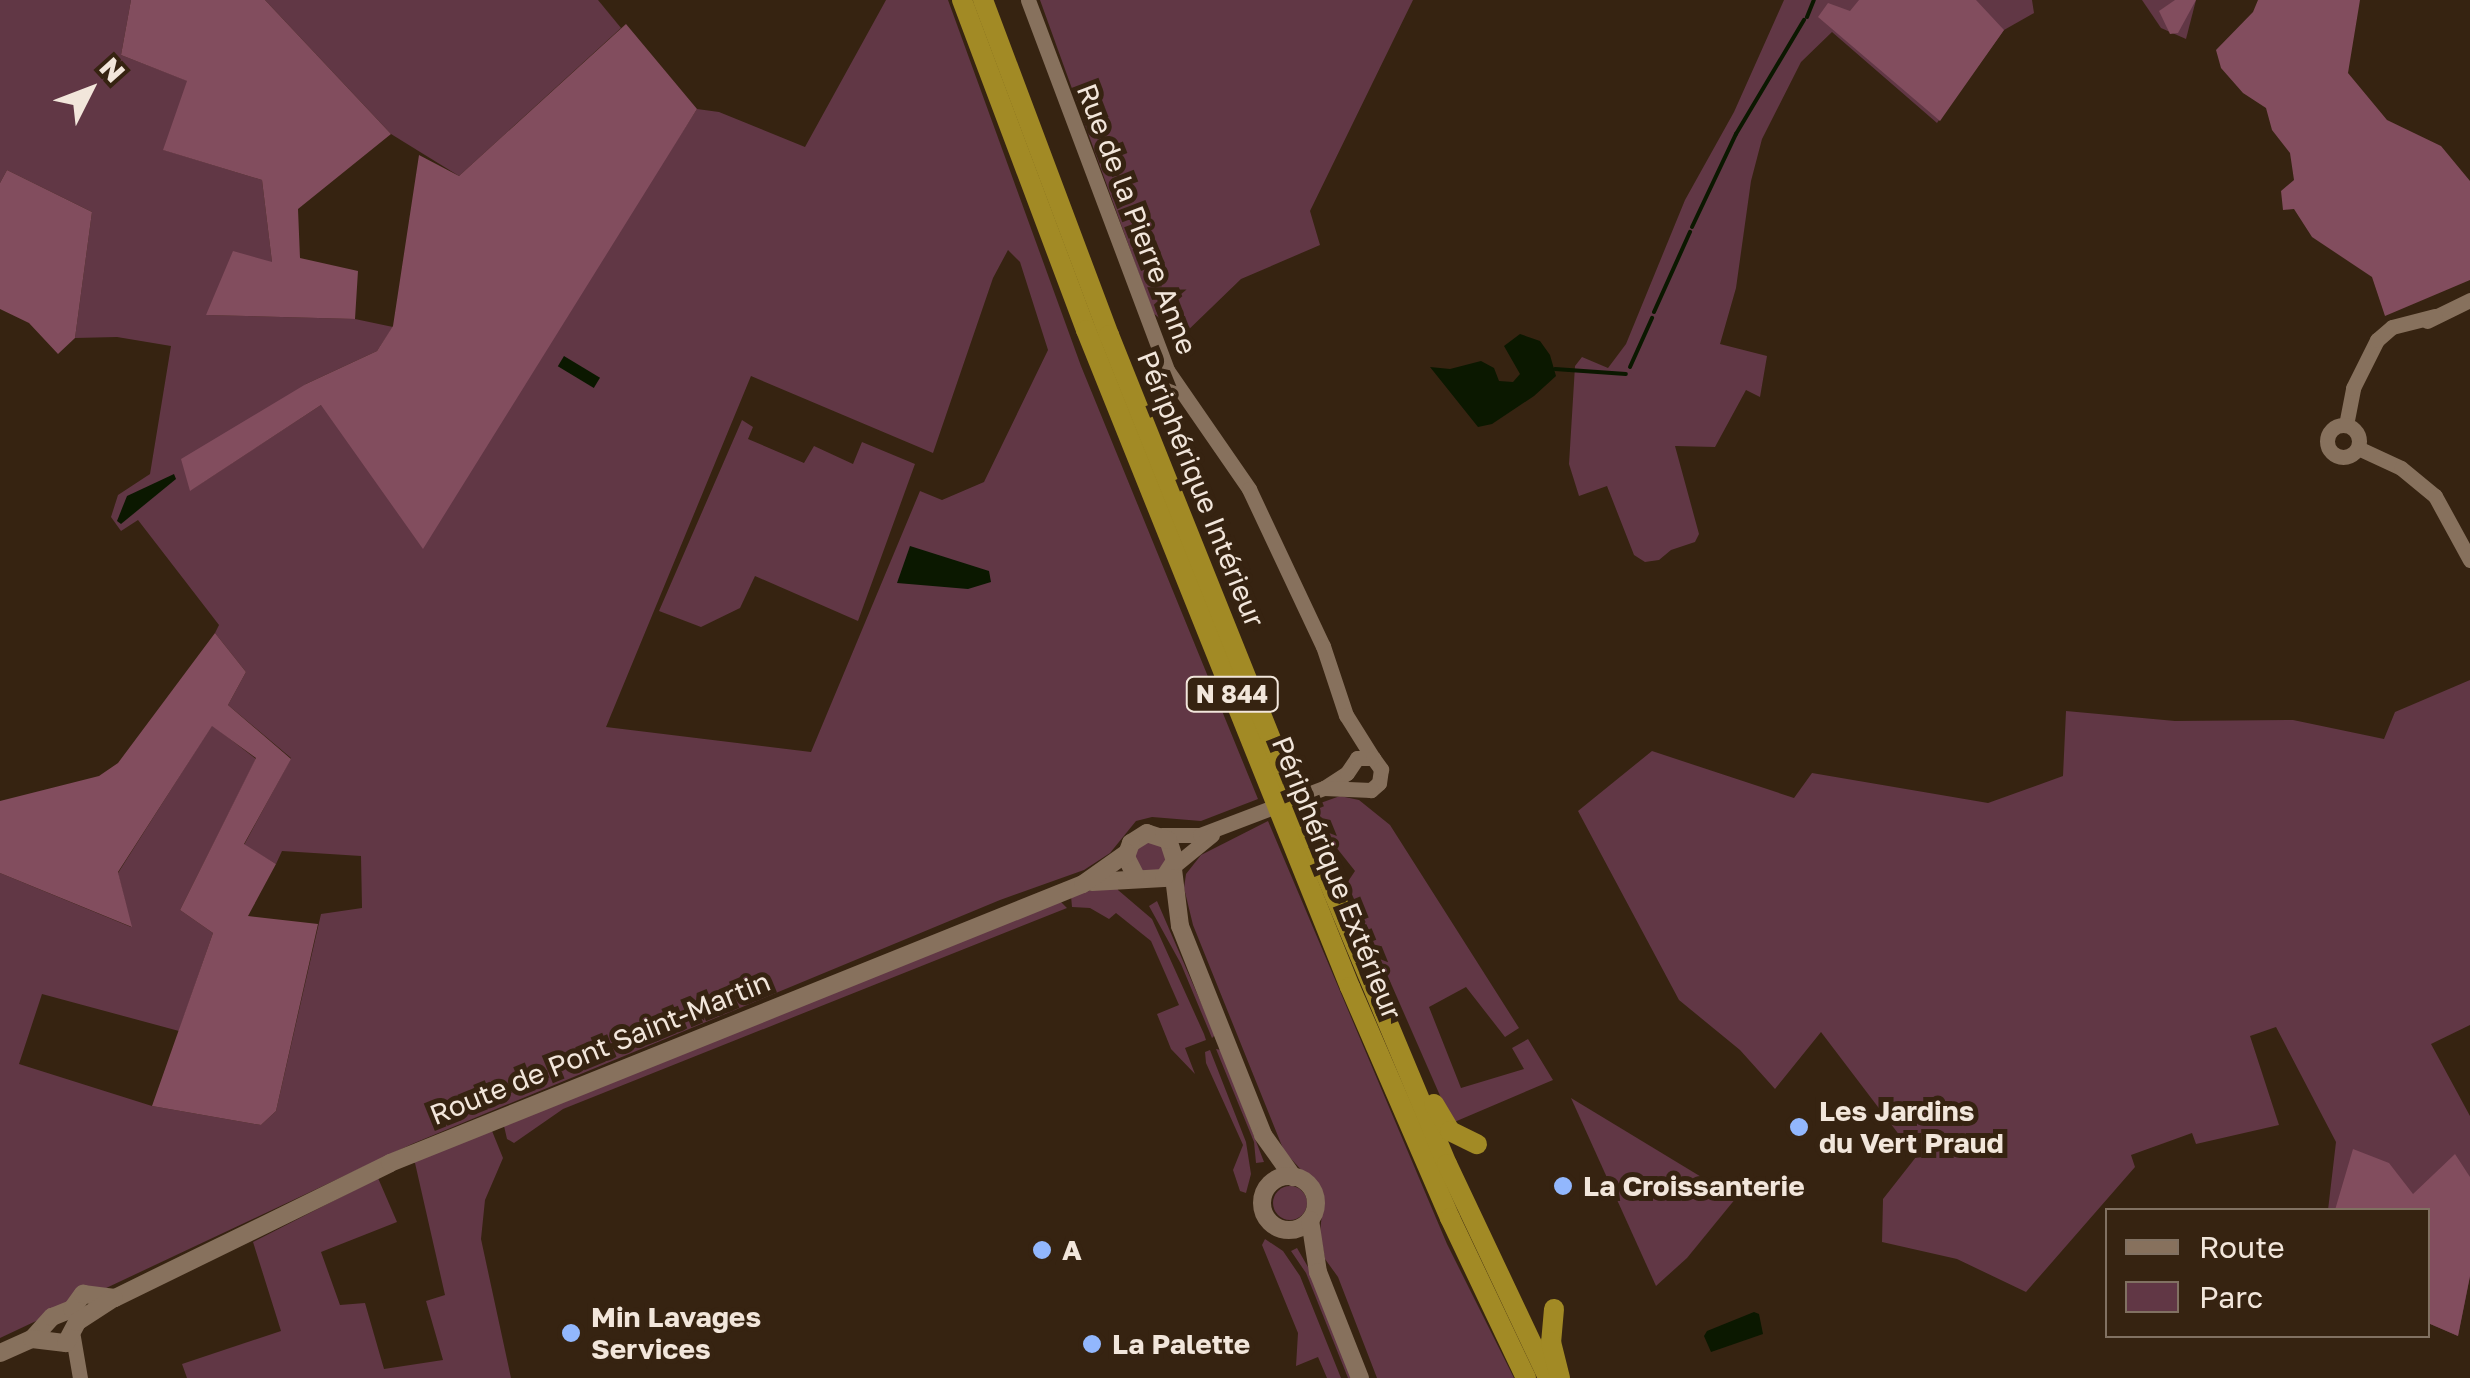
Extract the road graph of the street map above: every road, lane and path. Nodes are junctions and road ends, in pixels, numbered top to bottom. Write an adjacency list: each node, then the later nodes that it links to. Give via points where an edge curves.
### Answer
1 (962, 0): 32 (highway, Périphérique Extérieur / N 844, via 1086,330 1350,987)
2 (983, 0): 18 (highway, Périphérique Intérieur / N 844, via 1103,318)
3 (1028, 0): 8 (street, Rue de la Pierre Anne, via 1162,358 1249,489 1323,646)
4 (2470, 300): 5 (street, via 2376,349 2352,388)
5 (2346, 425): 6 (street, via 2358,435); 6 (street, via 2330,432 2328,447 2342,457)
6 (2358, 448): 7 (street, via 2401,468 2435,496)
7 (2470, 560)
8 (1346, 716): 9 (street, Rue de la Pierre Anne); 10 (street, Rue de la Pierre Anne)
9 (1372, 758): 10 (street, via 1357,758); 10 (street, via 1382,769 1379,783 1366,791)
10 (1350, 775): 11 (street)
11 (1224, 827): 12 (street); 14 (street)
12 (1162, 835): 13 (main road, via 1140,835); 14 (main road, via 1174,847)
13 (1127, 852): 15 (main road, via 1128,866); 16 (main road, Route de Pont Saint-Martin)
14 (1173, 868): 15 (main road, via 1158,881); 17 (main road)
15 (1141, 879): 16 (main road); 17 (main road)
16 (1084, 884): 26 (main road, Route de Pont Saint-Martin, via 397,1160)
17 (1180, 926): 19 (main road)
18 (1400, 1053): 20 (highway, via 1450,1131); 33 (highway, Périphérique Intérieur / N 844)
19 (1263, 1135): 21 (main road); 22 (main road)
20 (1477, 1144)
21 (1293, 1177): 22 (main road); 23 (main road, via 1313,1192)
22 (1270, 1185): 24 (main road, via 1265,1213 1277,1227)
23 (1310, 1220): 24 (main road); 25 (main road)
24 (1291, 1230): 25 (main road)
25 (1318, 1272): 31 (main road)
26 (103, 1302): 28 (main road); 28 (main road, Route de Pont Saint-Martin, via 79,1296)
27 (1554, 1310): 34 (highway, via 1551,1342)
28 (52, 1337): 29 (main road); 30 (street)
29 (0, 1353)
30 (80, 1375)
31 (1360, 1378)
32 (1526, 1378)
33 (1548, 1378)
34 (1560, 1378)

